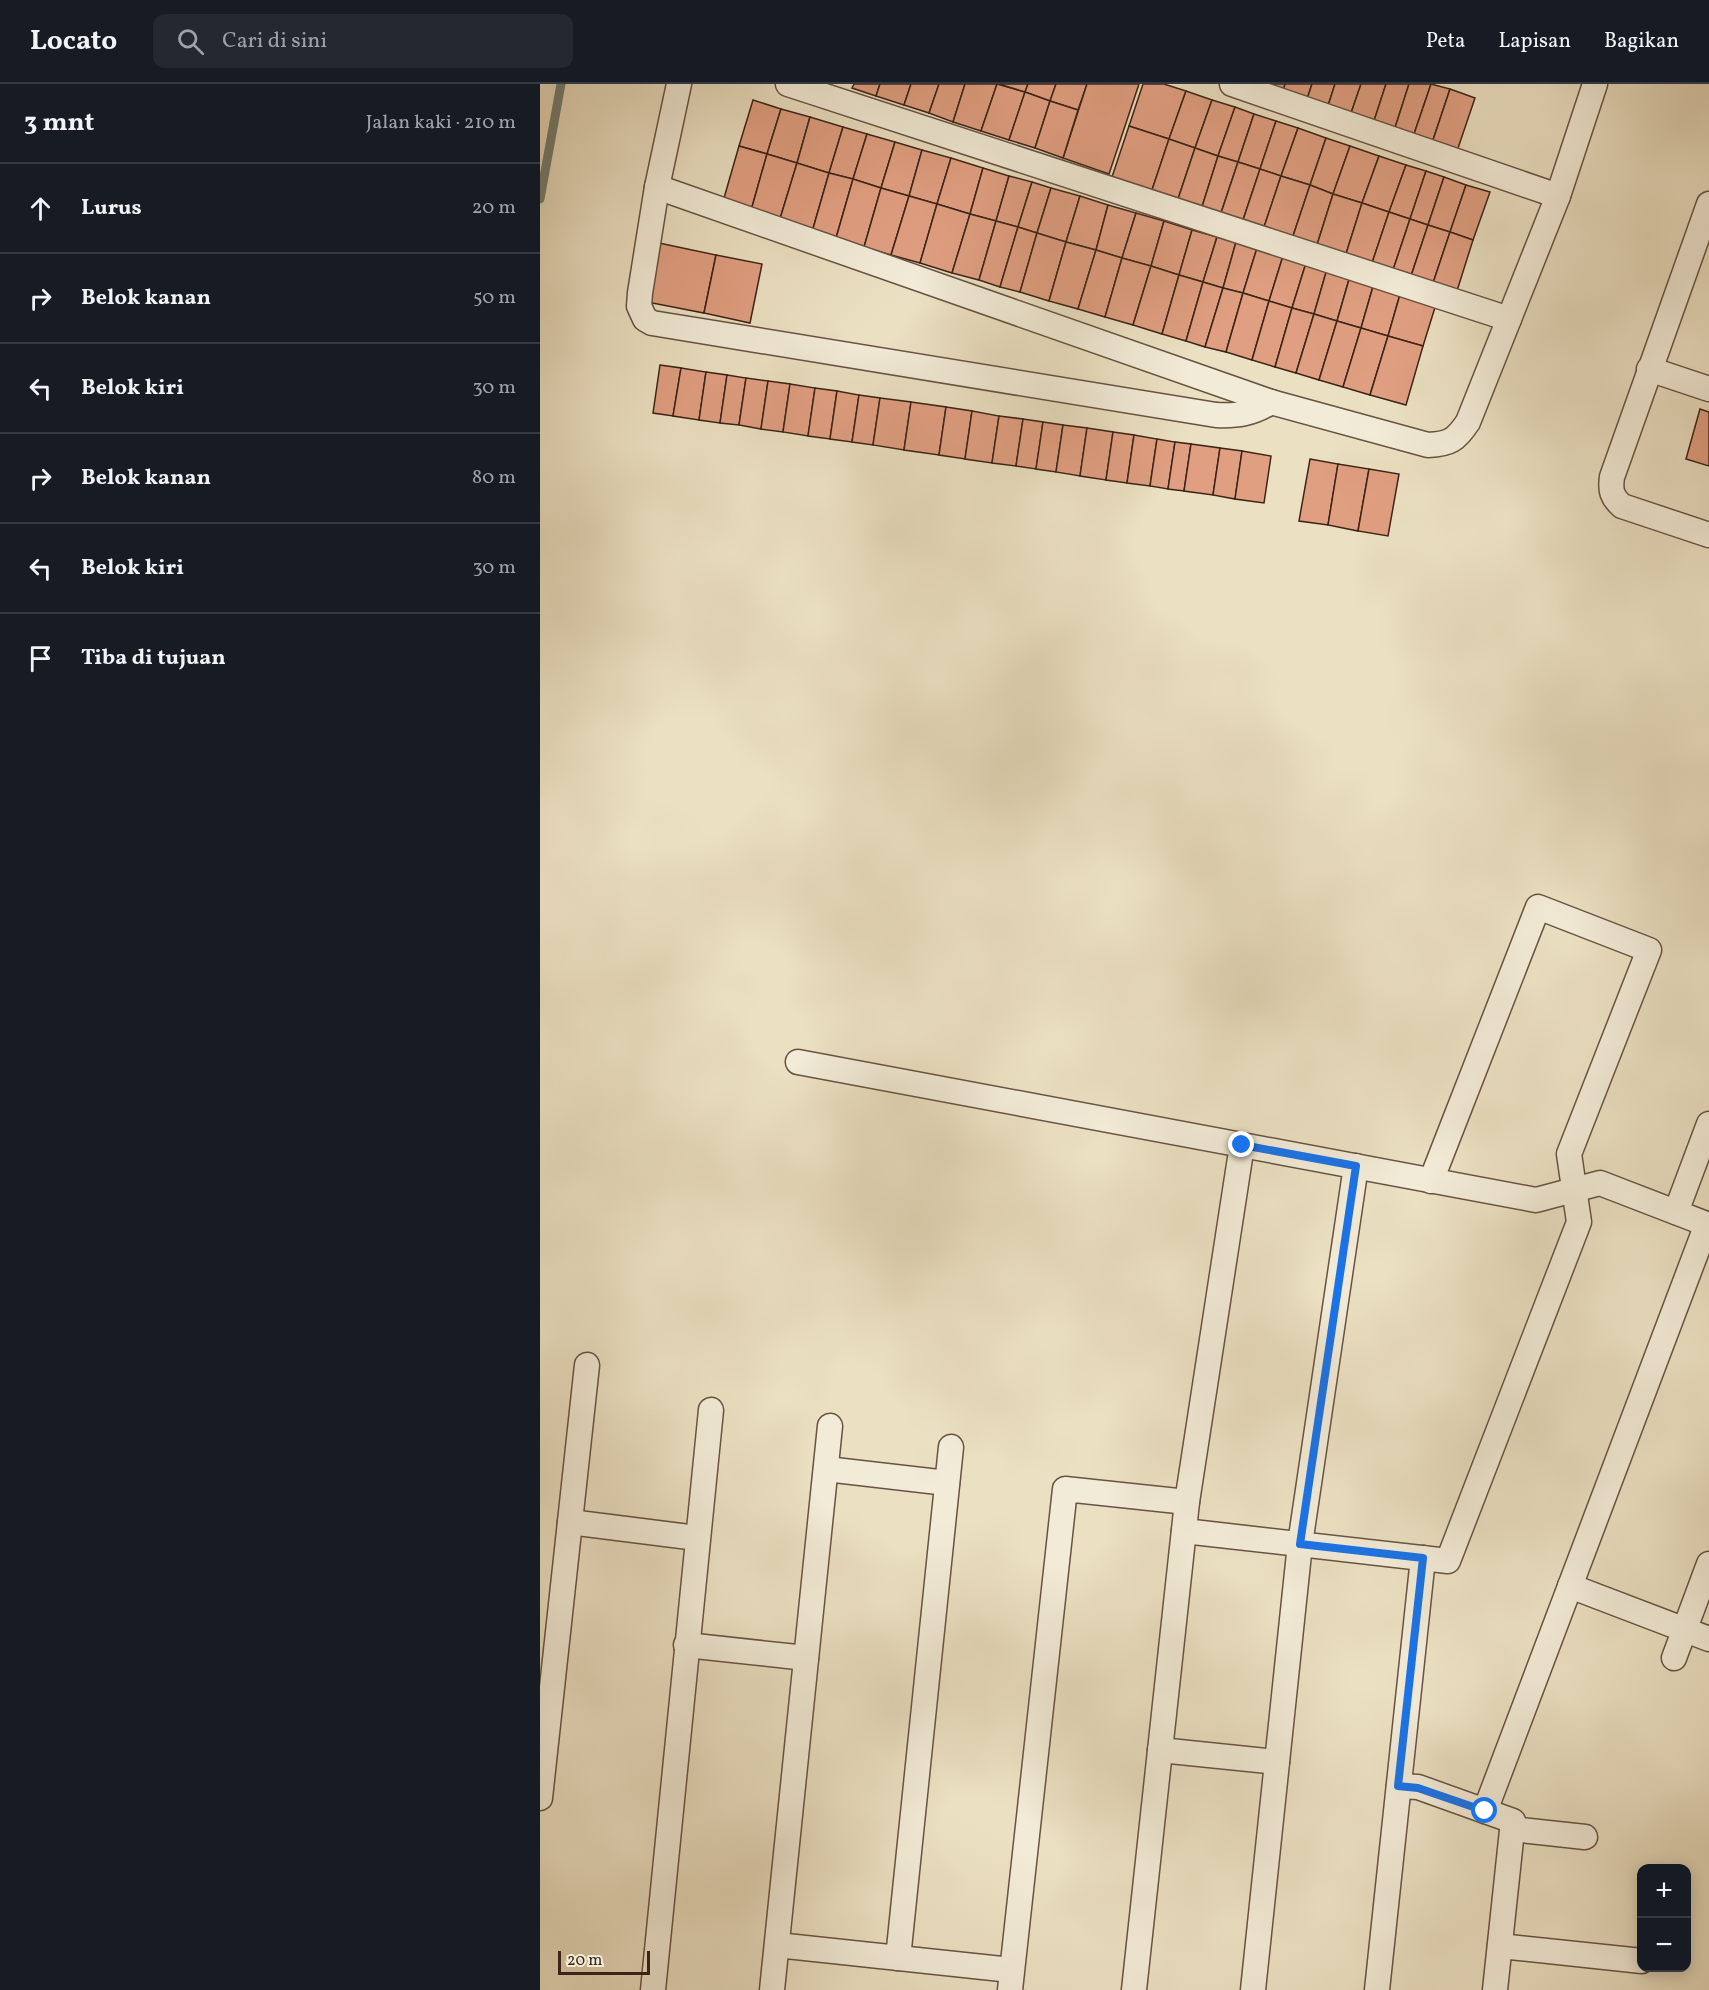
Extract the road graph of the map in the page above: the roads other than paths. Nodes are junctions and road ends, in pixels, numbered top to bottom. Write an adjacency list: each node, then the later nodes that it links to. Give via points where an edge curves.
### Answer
1 (679, 84): 5 (street)
2 (788, 84): 9 (street)
3 (1232, 84): 6 (street)
4 (1595, 84): 6 (street)
5 (657, 187): 12 (street); 12 (street, via 639,306 645,319 652,323 1216,415 1256,412)
6 (1558, 196): 9 (street)
7 (1709, 204): 8 (street)
8 (1703, 236): 10 (street)
9 (1509, 319): 12 (street, via 1468,422 1458,436 1444,444 1428,445)
10 (1649, 369): 11 (street); 13 (street, via 1612,477 1614,499 1623,506)
11 (1709, 389)
12 (1271, 402)
13 (1709, 536)
14 (798, 1062): 16 (street)
15 (1709, 1124): 20 (street)
16 (1242, 1145): 17 (street); 28 (street)
17 (1356, 1166): 18 (street); 32 (street)
18 (1431, 1180): 19 (street, via 1536,1200); 19 (street, via 1538,907 1649,950 1569,1154)
19 (1575, 1190): 20 (street, via 1600,1183); 33 (street, via 1579,1222 1448,1561)
20 (1676, 1212): 21 (street)
21 (1708, 1224): 35 (street)
22 (587, 1365): 29 (street)
23 (711, 1410): 31 (street)
24 (830, 1426): 26 (street)
25 (951, 1447): 27 (street)
26 (826, 1469): 27 (street); 39 (street)
27 (947, 1483): 50 (street)
28 (1187, 1502): 30 (street); 52 (street, via 1065,1489)
29 (570, 1522): 31 (street); 44 (street)
30 (1184, 1531): 32 (street); 41 (street)
31 (697, 1538): 38 (street)
32 (1300, 1544): 33 (street); 42 (street)
33 (1423, 1558): 43 (street)
34 (1709, 1564): 36 (street)
35 (1570, 1586): 36 (street); 45 (street)
36 (1685, 1630): 37 (street); 40 (street)
37 (1709, 1638)
38 (686, 1645): 39 (street); 53 (street)
39 (806, 1658): 48 (street)
40 (1674, 1658)
41 (1160, 1750): 42 (street); 55 (street)
42 (1278, 1761): 56 (street)
43 (1398, 1786): 45 (street, via 1418,1788); 57 (street)
44 (540, 1798)
45 (1485, 1811): 46 (street, via 1513,1821)
46 (1512, 1829): 47 (street); 49 (street)
47 (1586, 1837)
48 (777, 1945): 50 (street); 54 (street)
49 (1500, 1947): 51 (street); 58 (street)
50 (898, 1958): 52 (street)
51 (1637, 1961)
52 (1011, 1980)
53 (653, 1990)
54 (772, 1990)
55 (1134, 1990)
56 (1253, 1990)
57 (1377, 1990)
58 (1495, 1990)

